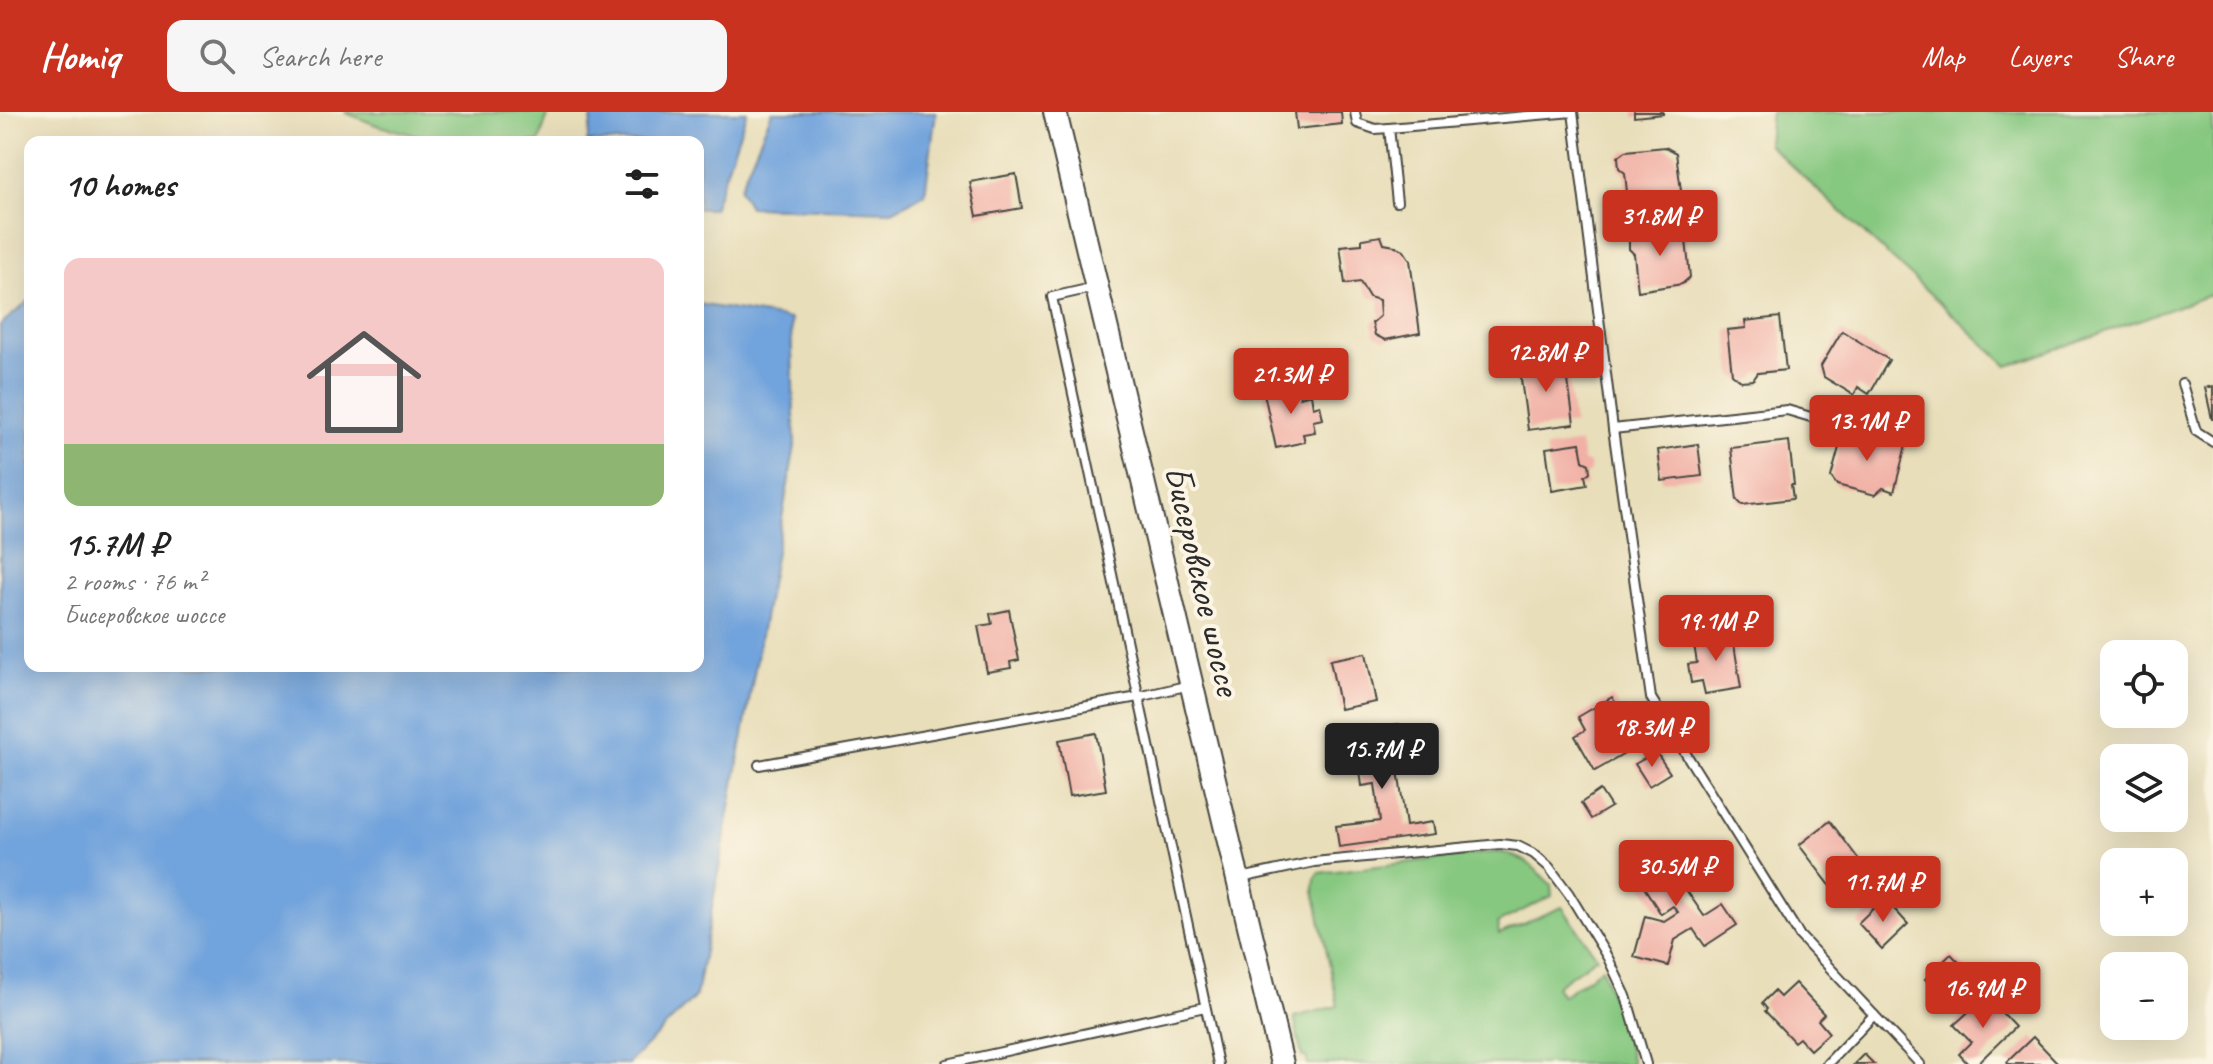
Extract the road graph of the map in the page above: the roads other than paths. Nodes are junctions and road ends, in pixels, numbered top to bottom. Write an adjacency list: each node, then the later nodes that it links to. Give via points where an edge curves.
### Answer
1 (1055, 112): 6 (main road, Бисеровское шоссе)
2 (1355, 112): 4 (lane, via 1357,123)
3 (1573, 112): 4 (lane); 9 (lane)
4 (1389, 128): 5 (lane)
5 (1397, 202)
6 (1097, 287): 11 (main road, Бисеровское шоссе); 12 (lane, via 1052,297)
7 (2182, 384): 10 (lane, via 2196,431)
8 (1831, 423): 9 (lane, via 1787,410)
9 (1613, 429): 16 (lane, via 1651,698 1800,936)
10 (2213, 442)
11 (1190, 685): 12 (lane); 14 (main road, Бисеровское шоссе)
12 (1138, 697): 13 (lane); 15 (lane)
13 (759, 765)
14 (1236, 879): 19 (main road, Бисеровское шоссе); 20 (lane, via 1314,862 1518,846 1549,867 1608,958 1637,1026)
15 (1205, 1007): 17 (lane); 18 (lane)
16 (1874, 1015): 21 (lane); 22 (lane)
17 (947, 1064)
18 (1218, 1064)
19 (1282, 1064)
20 (1646, 1064)
21 (1827, 1064)
22 (1920, 1064)

